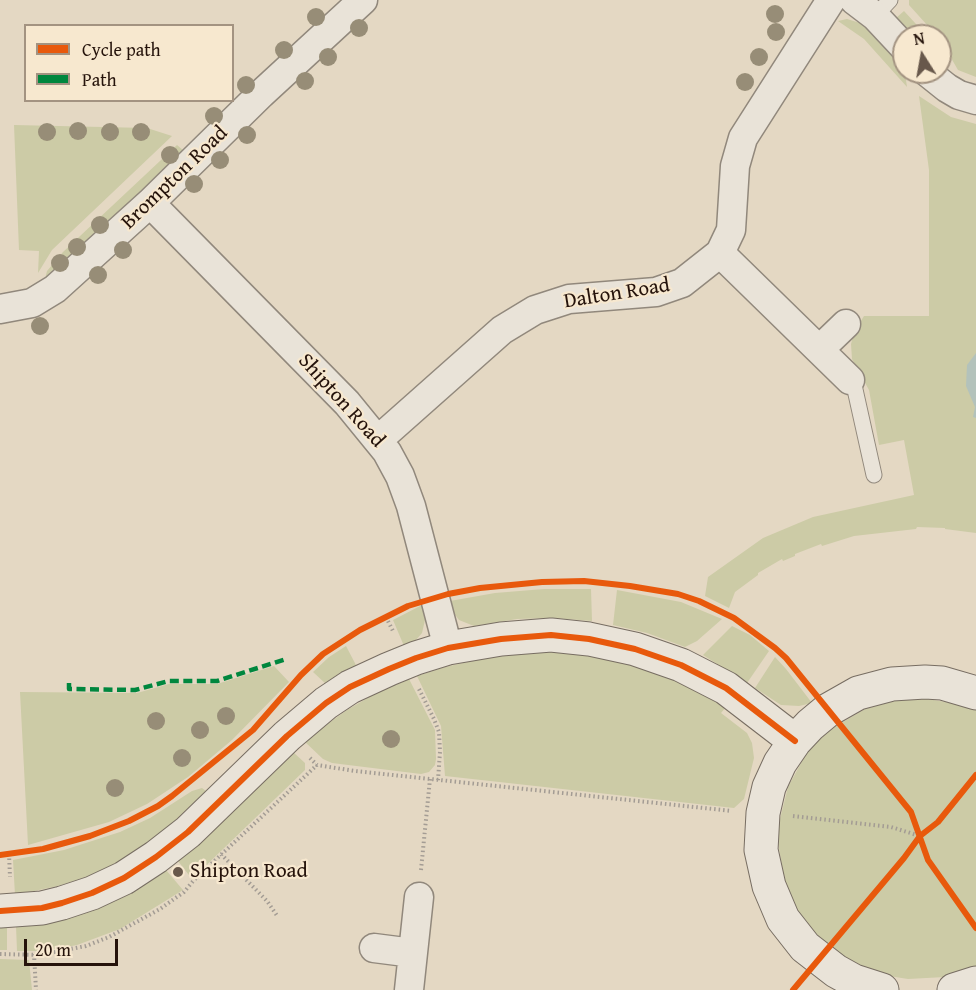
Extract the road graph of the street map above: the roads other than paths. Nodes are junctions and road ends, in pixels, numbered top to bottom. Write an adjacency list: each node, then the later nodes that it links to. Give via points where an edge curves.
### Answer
1 (363, 0): 7 (street, Brompton Road)
2 (831, 0): 8 (street, Dalton Road, via 743,138 735,166 731,230)
3 (873, 6): 4 (street)
4 (892, 31)
5 (942, 84): 6 (street)
6 (976, 100)
7 (150, 203): 9 (street, Brompton Road, via 48,294 25,305); 13 (street, Shipton Road)
8 (720, 253): 11 (street); 13 (street, Dalton Road, via 682,283 656,292 569,299 536,310 502,330)
9 (0, 309)
10 (846, 324): 11 (street)
11 (820, 349): 12 (street)
12 (850, 380): 14 (lane)
13 (378, 440): 15 (street, Shipton Road, via 407,492)
14 (874, 475)
15 (448, 648): 17 (street, via 551,635 635,649 681,665 726,688); 19 (street, via 406,661 350,687 326,703 188,832 124,878 62,903)
16 (976, 693): 17 (street, via 925,682 875,687 828,710)
17 (795, 741): 24 (street, via 769,787 763,813 761,850 775,903 805,947 836,971)
18 (419, 897): 21 (street)
19 (0, 910)
20 (374, 948): 21 (street)
21 (413, 953): 23 (street)
22 (976, 983): 25 (street)
23 (409, 990)
24 (882, 990)
25 (954, 990)

